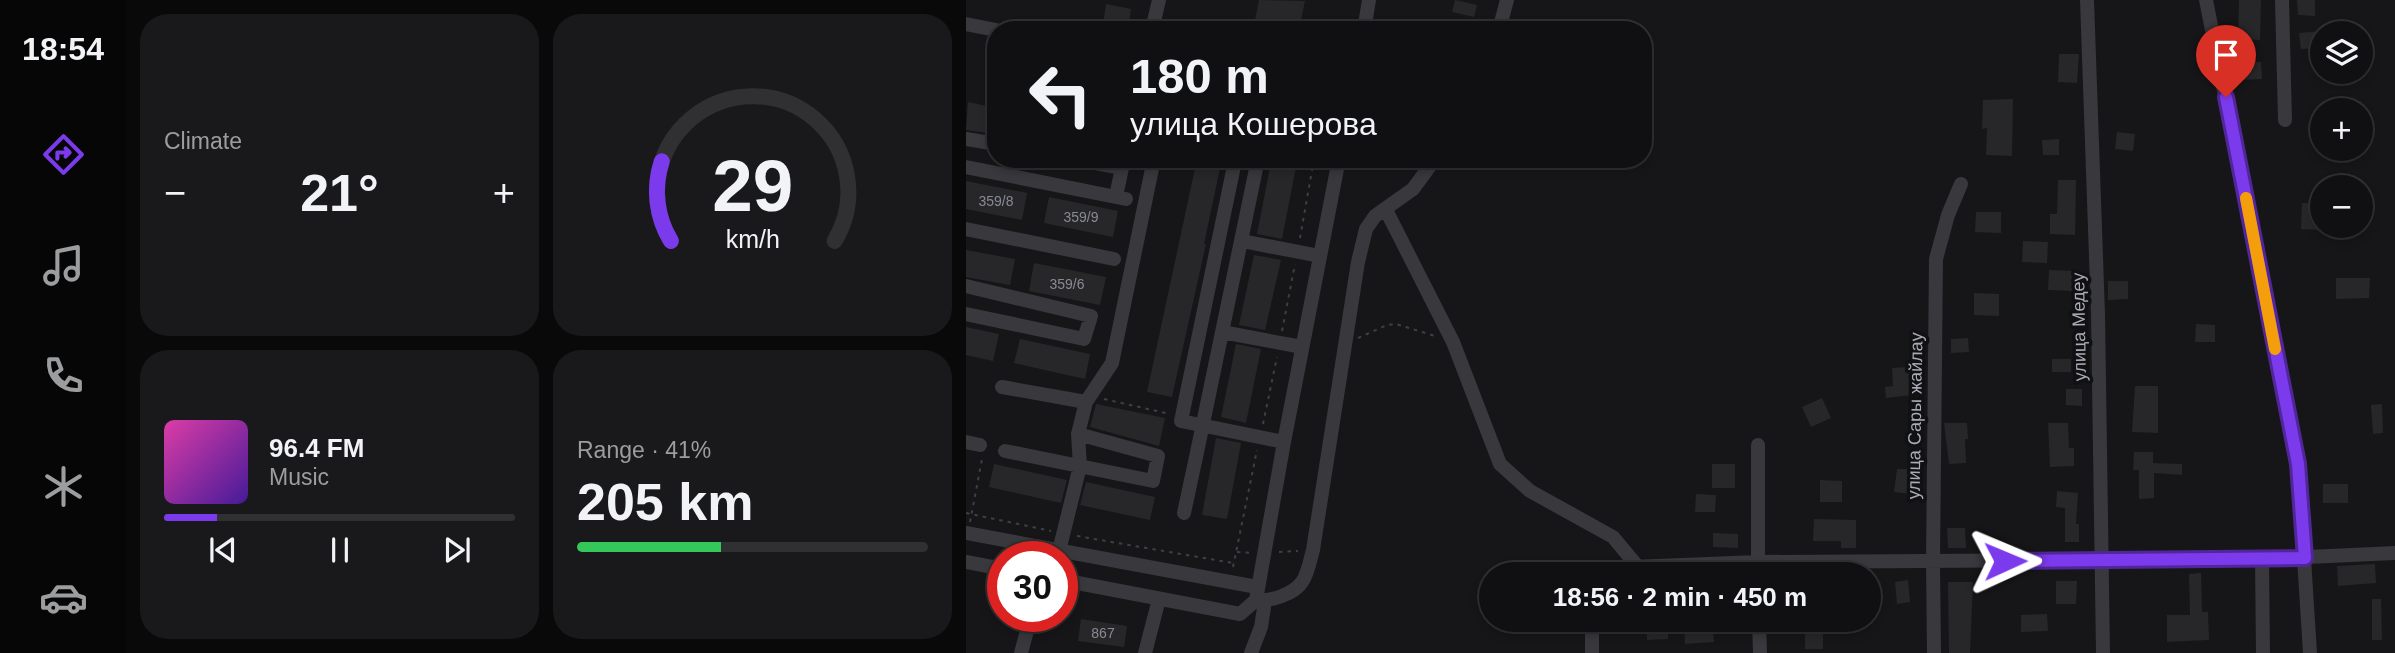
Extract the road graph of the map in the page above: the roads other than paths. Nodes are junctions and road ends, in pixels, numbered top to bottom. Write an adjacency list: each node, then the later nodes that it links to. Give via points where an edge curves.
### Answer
1 (1158, 0): 7 (street)
2 (1370, 0): 8 (street)
3 (1507, 0): 9 (street)
4 (2087, 0): 48 (street, улица Медеу)
5 (2206, 0): 46 (street, via 2298,464)
6 (2282, 0): 12 (street)
7 (1154, 21)
8 (1366, 21)
9 (1501, 21)
10 (966, 24): 11 (street)
11 (987, 28)
12 (2285, 120)
13 (966, 138): 14 (street)
14 (987, 142)
15 (966, 167): 16 (street, via 1121,197 1122,169)
16 (1117, 168)
17 (1152, 168): 33 (street, via 1112,363)
18 (1234, 168): 34 (street, via 1181,421)
19 (1256, 168): 25 (street)
20 (1337, 168): 26 (street)
21 (1428, 168): 23 (street, via 1413,189)
22 (1961, 184): 52 (street, улица Сары жайлау, via 1936,259)
23 (1386, 210): 50 (street, via 1453,342 1500,464 1530,491 1613,537); 56 (street, via 1366,229 1358,262 1313,550 1301,583 1283,596)
24 (966, 229): 27 (street)
25 (1241, 241): 26 (street); 30 (street)
26 (1320, 256): 31 (street)
27 (1114, 259)
28 (966, 286): 29 (street, via 1091,316 1084,340)
29 (966, 314)
30 (1223, 332): 31 (street); 34 (street)
31 (1302, 347): 36 (street)
32 (1002, 387): 33 (street)
33 (1088, 399): 35 (street)
34 (1203, 426): 36 (street); 40 (street)
35 (1078, 434): 39 (street); 39 (street, via 1158,456 1153,481)
36 (1284, 442): 56 (street)
37 (1758, 445): 51 (street)
38 (1005, 451): 39 (street)
39 (1080, 466): 43 (street)
40 (1184, 513)
41 (967, 533): 42 (street)
42 (1008, 541)
43 (1061, 541)
44 (2395, 553): 46 (street)
45 (1078, 554): 56 (street, via 1230,582)
46 (2305, 558): 47 (street); 69 (street)
47 (2262, 559): 48 (street); 68 (street)
48 (2102, 560): 52 (street); 67 (street, улица Медеу)
49 (966, 562): 54 (street)
50 (1634, 562)
51 (1758, 562)
52 (1933, 562): 53 (street); 66 (street, улица Сары жайлау)
53 (1881, 564)
54 (987, 566)
55 (1078, 583): 57 (street)
56 (1260, 596): 57 (street, via 1240,614); 63 (street, via 1261,626)
57 (1159, 599): 62 (street)
58 (1027, 632): 61 (street)
59 (1592, 632): 64 (street)
60 (1759, 632): 65 (street)
61 (1021, 653)
62 (1145, 653)
63 (1251, 653)
64 (1592, 653)
65 (1760, 653)
66 (1934, 653)
67 (2102, 653)
68 (2263, 653)
69 (2310, 653)

